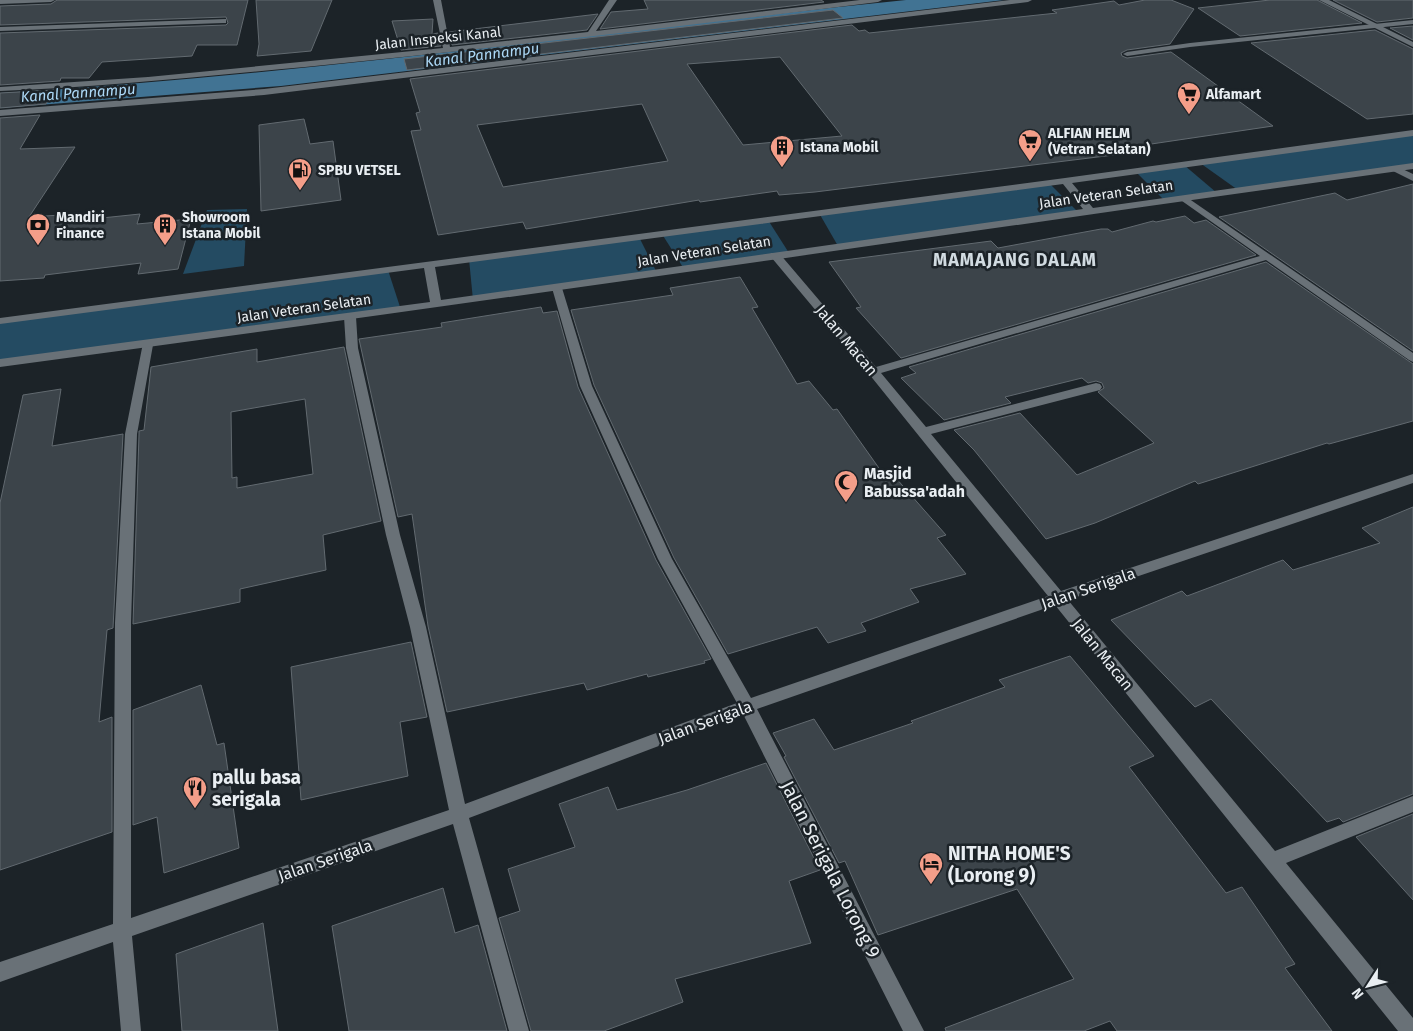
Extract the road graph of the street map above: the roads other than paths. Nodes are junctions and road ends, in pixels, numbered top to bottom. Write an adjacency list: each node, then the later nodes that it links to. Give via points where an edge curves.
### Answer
1 (51, 0): 7 (street)
2 (437, 0): 15 (street)
3 (613, 0): 13 (street)
4 (878, 0): 8 (street, Jalan Inspeksi Kanal)
5 (1028, 0): 18 (street, via 264,92)
6 (1323, 0): 11 (street)
7 (0, 2)
8 (834, 3): 13 (street, Jalan Inspeksi Kanal)
9 (223, 21): 12 (street)
10 (1413, 22): 11 (street)
11 (1374, 25): 14 (street); 16 (street)
12 (0, 29)
13 (591, 34): 15 (street, Jalan Inspeksi Kanal)
14 (1413, 45)
15 (447, 50): 17 (street, Jalan Inspeksi Kanal, via 94,84)
16 (1127, 54)
17 (0, 89)
18 (0, 113)
19 (1413, 133): 23 (street, Jalan Veteran Selatan)
20 (1413, 166): 21 (street, Jalan Veteran Selatan)
21 (1396, 168): 22 (street); 24 (street, Jalan Veteran Selatan)
22 (1413, 178)
23 (1064, 181): 25 (street); 28 (main road, Jalan Veteran Selatan)
24 (1184, 199): 25 (street, Jalan Veteran Selatan); 27 (street)
25 (1090, 211): 26 (street, Jalan Veteran Selatan)
26 (775, 255): 29 (street, Jalan Veteran Selatan); 36 (street, Jalan Macan)
27 (1267, 258): 34 (street); 36 (street)
28 (429, 264): 30 (street); 32 (main road, Jalan Veteran Selatan)
29 (557, 288): 30 (street, Jalan Veteran Selatan); 41 (street, Jalan Serigala Lorong 9, via 586,386 665,559)
30 (436, 305): 31 (street, Jalan Veteran Selatan)
31 (350, 317): 33 (street, Jalan Veteran Selatan); 43 (street, via 352,348 392,535 418,627)
32 (0, 321)
33 (147, 345): 35 (street, Jalan Veteran Selatan); 45 (street, via 131,434 123,623)
34 (1413, 358)
35 (0, 363)
36 (873, 371): 38 (street, Jalan Macan)
37 (1096, 387): 38 (street)
38 (922, 432): 40 (street, Jalan Macan)
39 (1413, 478): 40 (street, Jalan Serigala)
40 (1058, 598): 41 (street, Jalan Serigala); 44 (street, Jalan Macan)
41 (748, 706): 43 (street, Jalan Serigala); 49 (street, Jalan Serigala Lorong 9)
42 (1413, 804): 44 (street)
43 (459, 814): 45 (street, Jalan Serigala); 48 (street)
44 (1271, 861): 50 (street, Jalan Macan)
45 (122, 930): 46 (street, Jalan Serigala); 47 (street)
46 (0, 972)
47 (131, 1031)
48 (519, 1031)
49 (914, 1031)
50 (1411, 1031)

